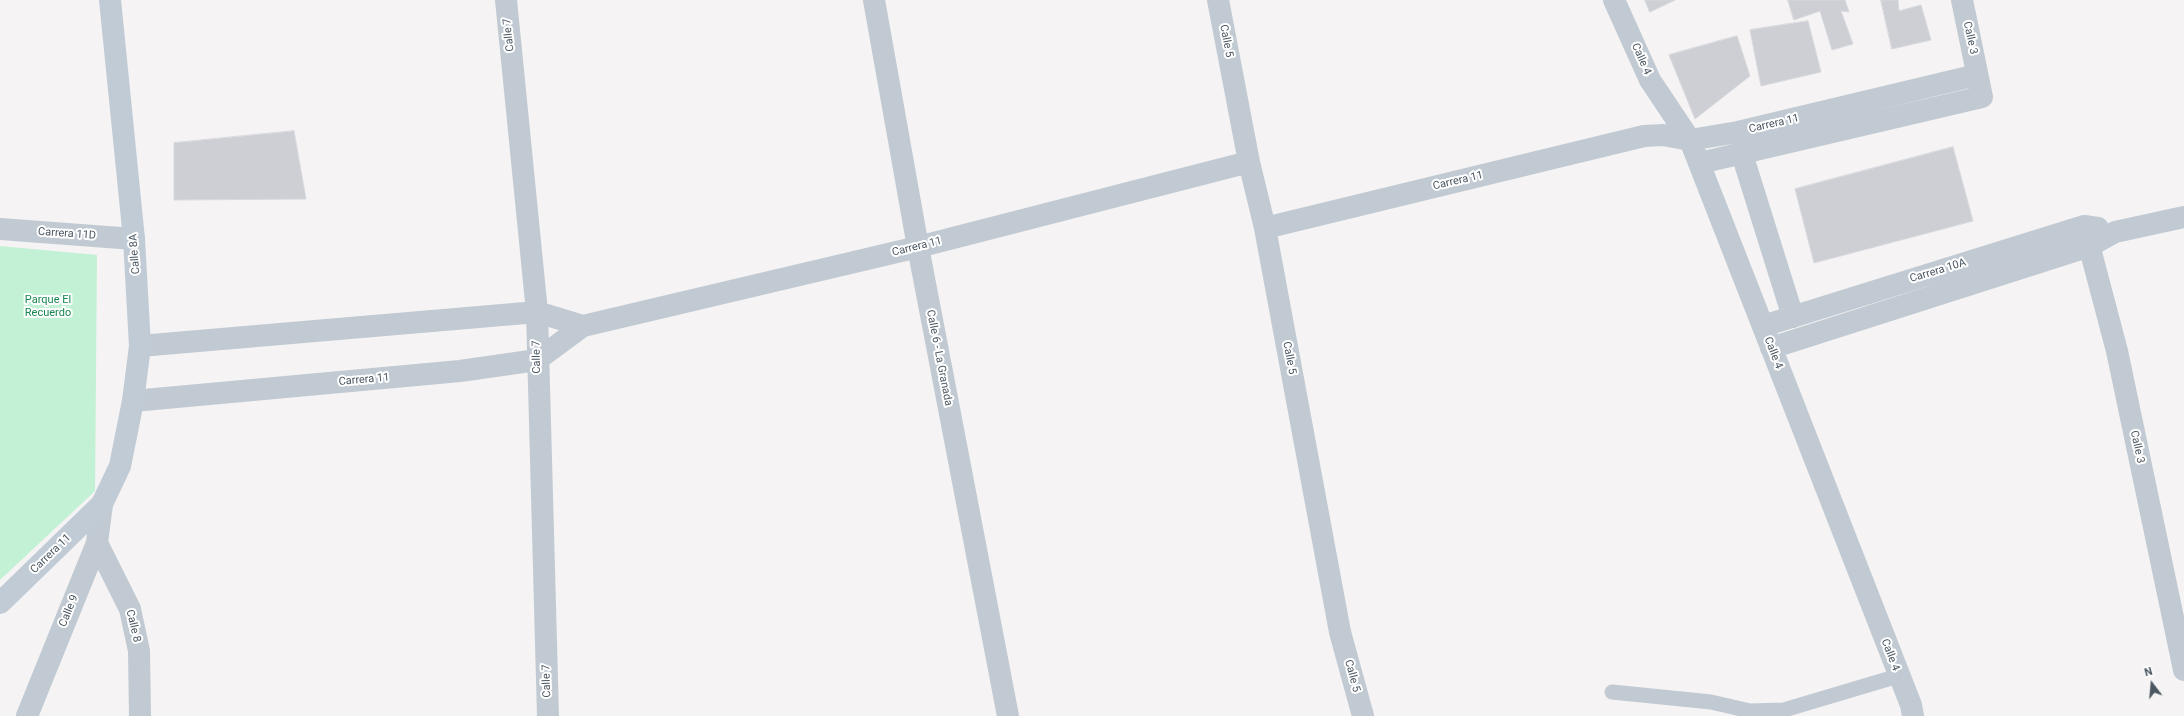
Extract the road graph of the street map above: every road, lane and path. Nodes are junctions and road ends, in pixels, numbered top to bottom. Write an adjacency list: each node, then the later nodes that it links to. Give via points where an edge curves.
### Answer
1 (110, 0): 16 (main road, Calle 8A)
2 (506, 0): 18 (street, Calle 7)
3 (874, 0): 17 (street, Calle 6 - La Granada)
4 (1218, 0): 10 (street, Calle 5)
5 (1614, 0): 8 (street, Calle 4, via 1650,80)
6 (1962, 0): 7 (street, Calle 3)
7 (1978, 75): 8 (street, Carrera 11, via 1738,132); 9 (street, Carrera 11, via 1982,97)
8 (1690, 140): 11 (street, Calle 4); 13 (street, Carrera 11, via 1663,135 1644,136)
9 (1742, 154): 11 (street, Carrera 11); 19 (street)
10 (1249, 162): 13 (street, Calle 5); 17 (street, Carrera 11)
11 (1700, 163): 21 (street, Calle 4)
12 (2184, 217): 15 (street, Carrera 10A)
13 (1265, 228): 36 (street, Calle 5, via 1340,632)
14 (0, 229): 16 (street, Carrera 11D)
15 (2087, 236): 19 (street, Carrera 10A); 23 (street, Carrera 10A); 29 (street, Calle 3, via 2117,351)
16 (134, 239): 22 (main road, Calle 8A)
17 (918, 247): 20 (street, Carrera 11); 35 (street, Calle 6 - La Granada)
18 (537, 312): 20 (street); 22 (street); 24 (street, Calle 7)
19 (1793, 317): 21 (street, Carrera 10A)
20 (583, 326): 24 (street, Carrera 11)
21 (1763, 326): 23 (street, Calle 4)
22 (140, 346): 25 (main road, Calle 8A)
23 (1771, 348): 30 (street, Calle 4)
24 (537, 360): 25 (street, Carrera 11, via 452,372); 34 (street, Calle 7)
25 (132, 401): 26 (main road, Calle 8A, via 120,466)
26 (102, 504): 27 (street, Calle 9); 28 (main road, Carrera 11)
27 (97, 543): 32 (street, Calle 9); 33 (street, Calle 8, via 130,609 138,651)
28 (0, 603)
29 (2184, 670)
30 (1898, 676): 31 (lane, via 1784,710 1750,711 1711,702); 37 (street, Calle 4)
31 (1612, 692)
32 (26, 716)
33 (140, 716)
34 (548, 716)
35 (1008, 716)
36 (1362, 716)
37 (1913, 716)

